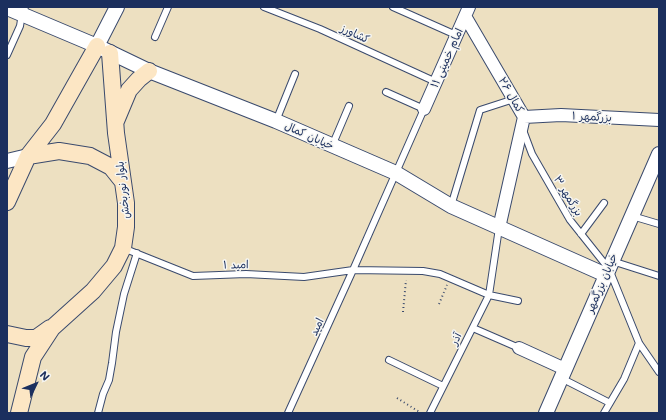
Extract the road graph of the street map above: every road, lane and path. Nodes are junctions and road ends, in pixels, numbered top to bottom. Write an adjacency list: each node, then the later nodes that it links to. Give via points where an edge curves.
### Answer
1 (117, 7): 10 (street)
2 (168, 7): 9 (lane)
3 (264, 7): 14 (lane, کشاورز, via 320,29)
4 (393, 7): 8 (lane)
5 (7, 8): 7 (street, خیابان کمال)
6 (468, 10): 8 (street, امام خمینی ۱۱); 16 (street, کمال ۲۶)
7 (23, 11): 10 (street, خیابان کمال); 11 (lane, via 20,26)
8 (456, 35): 14 (street, امام خمینی ۱۱)
9 (155, 37)
10 (104, 49): 12 (street, خیابان کمال); 22 (main road, بلوار نوربخش); 25 (main road)
11 (7, 55)
12 (149, 71): 20 (street, خیابان کمال); 22 (main road, via 129,90)
13 (295, 74): 20 (lane)
14 (436, 82): 18 (street, امام خمینی ۱۱)
15 (386, 92): 18 (lane)
16 (514, 99): 21 (street, کمال ۲۶); 31 (lane, via 480,110)
17 (349, 106): 23 (lane)
18 (424, 109): 27 (lane, امید)
19 (659, 120): 21 (street, بزرگمهر ۱, via 561,115)
20 (276, 121): 23 (street, خیابان کمال)
21 (523, 122): 34 (street, کمال ۲۶); 35 (lane, بزرگمهر ۳, via 532,154 570,220)
22 (115, 124): 28 (main road, بلوار نوربخش)
23 (332, 146): 27 (street, خیابان کمال)
24 (659, 154): 32 (street, خیابان بزرگمهر)
25 (28, 156): 26 (street); 28 (main road, via 59,151 90,156 111,167); 29 (main road)
26 (7, 161)
27 (396, 173): 31 (street, خیابان کمال); 38 (lane, امید)
28 (123, 182): 36 (main road, بلوار نوربخش)
29 (7, 202)
30 (604, 203): 35 (lane)
31 (451, 206): 34 (street, خیابان کمال)
32 (632, 216): 33 (lane); 37 (street, خیابان بزرگمهر)
33 (659, 224)
34 (499, 228): 37 (street, خیابان کمال); 42 (lane, آذر)
35 (581, 234): 37 (lane, بزرگمهر ۳)
36 (130, 251): 38 (lane, امید ۱, via 193,276 246,274 304,277); 46 (main road, بلوار نوربخش, via 93,291); 58 (lane, via 109,380)
37 (609, 268): 40 (lane); 49 (lane, بزرگمهر ۳); 53 (street, خیابان بزرگمهر)
38 (353, 270): 39 (lane, امید ۱); 59 (lane, امید)
39 (407, 271): 41 (lane, امید ۱, via 423,271); 45 (path)
40 (659, 276)
41 (450, 278): 42 (lane, امید ۱); 44 (path)
42 (489, 295): 43 (lane, امید ۱); 47 (lane, آذر)
43 (518, 301)
44 (439, 304)
45 (403, 312)
46 (52, 328): 48 (main road, via 36,338); 57 (main road, بلوار نوربخش, via 33,357)
47 (473, 328): 50 (lane); 54 (lane, آذر)
48 (7, 334)
49 (639, 343): 52 (lane, بزرگمهر ۳); 56 (lane, via 624,379)
50 (519, 348): 53 (street)
51 (388, 360): 54 (lane)
52 (659, 372)
53 (563, 373): 56 (lane); 62 (street, خیابان بزرگمهر)
54 (443, 386): 61 (lane, آذر)
55 (397, 398): 60 (path)
56 (610, 403): 63 (lane)
57 (19, 413)
58 (98, 413)
59 (288, 413)
60 (421, 413)
61 (430, 413)
62 (546, 413)
63 (604, 413)

